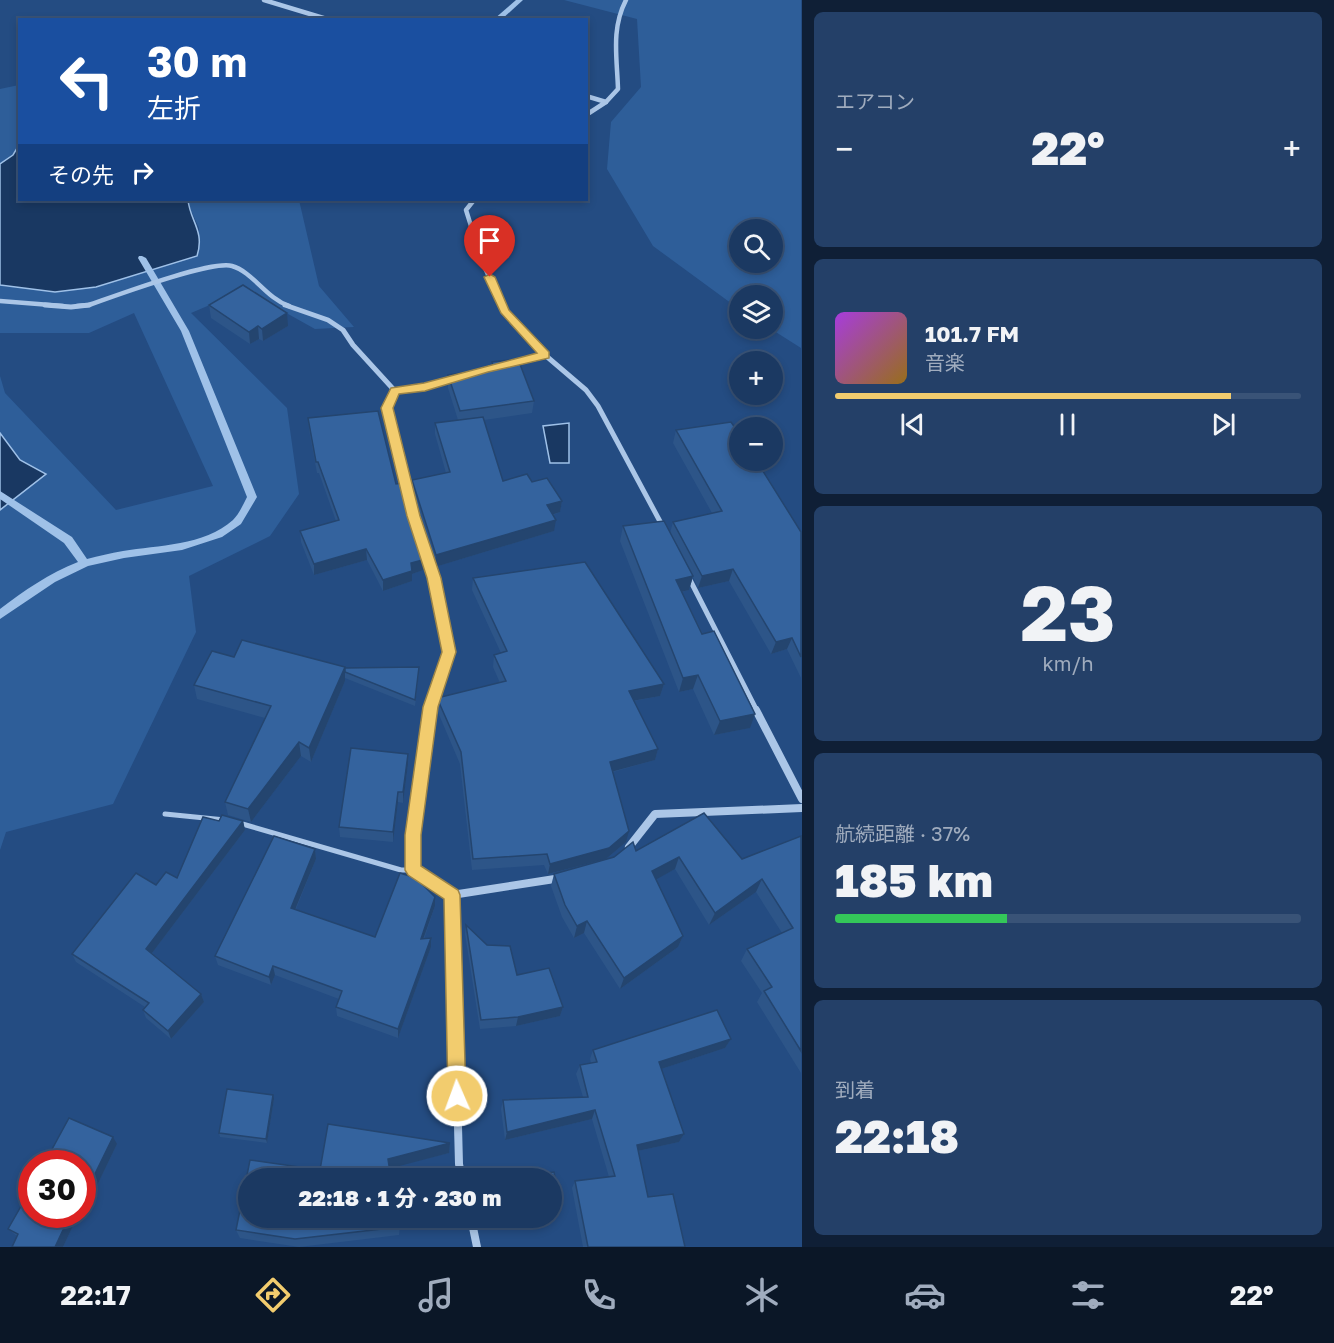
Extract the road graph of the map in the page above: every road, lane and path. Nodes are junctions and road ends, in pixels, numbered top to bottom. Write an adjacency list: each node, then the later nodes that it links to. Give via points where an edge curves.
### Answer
1 (264, 0): 3 (street)
2 (626, 0): 5 (street, via 614,28 618,89)
3 (323, 18)
4 (588, 97): 5 (street)
5 (606, 102): 6 (street)
6 (588, 114)
7 (473, 201): 9 (street, via 466,210 504,311)
8 (0, 301): 10 (street, via 71,307 98,303 174,277 230,265 242,270 267,294 343,330)
9 (545, 355): 10 (street, via 425,387); 11 (street, via 586,390 598,406)
10 (395, 391): 17 (street, via 387,408 413,516 434,578 449,652 430,707 413,835)
11 (665, 531)
12 (687, 573): 13 (street)
13 (801, 799)
14 (801, 808): 16 (street, via 655,814)
15 (165, 814): 17 (lane, via 220,818 401,870)
16 (624, 852)
17 (413, 870): 19 (street)
18 (571, 875): 19 (street)
19 (452, 895): 20 (street)
20 (460, 1168)
21 (473, 1228): 22 (street)
22 (477, 1247)

